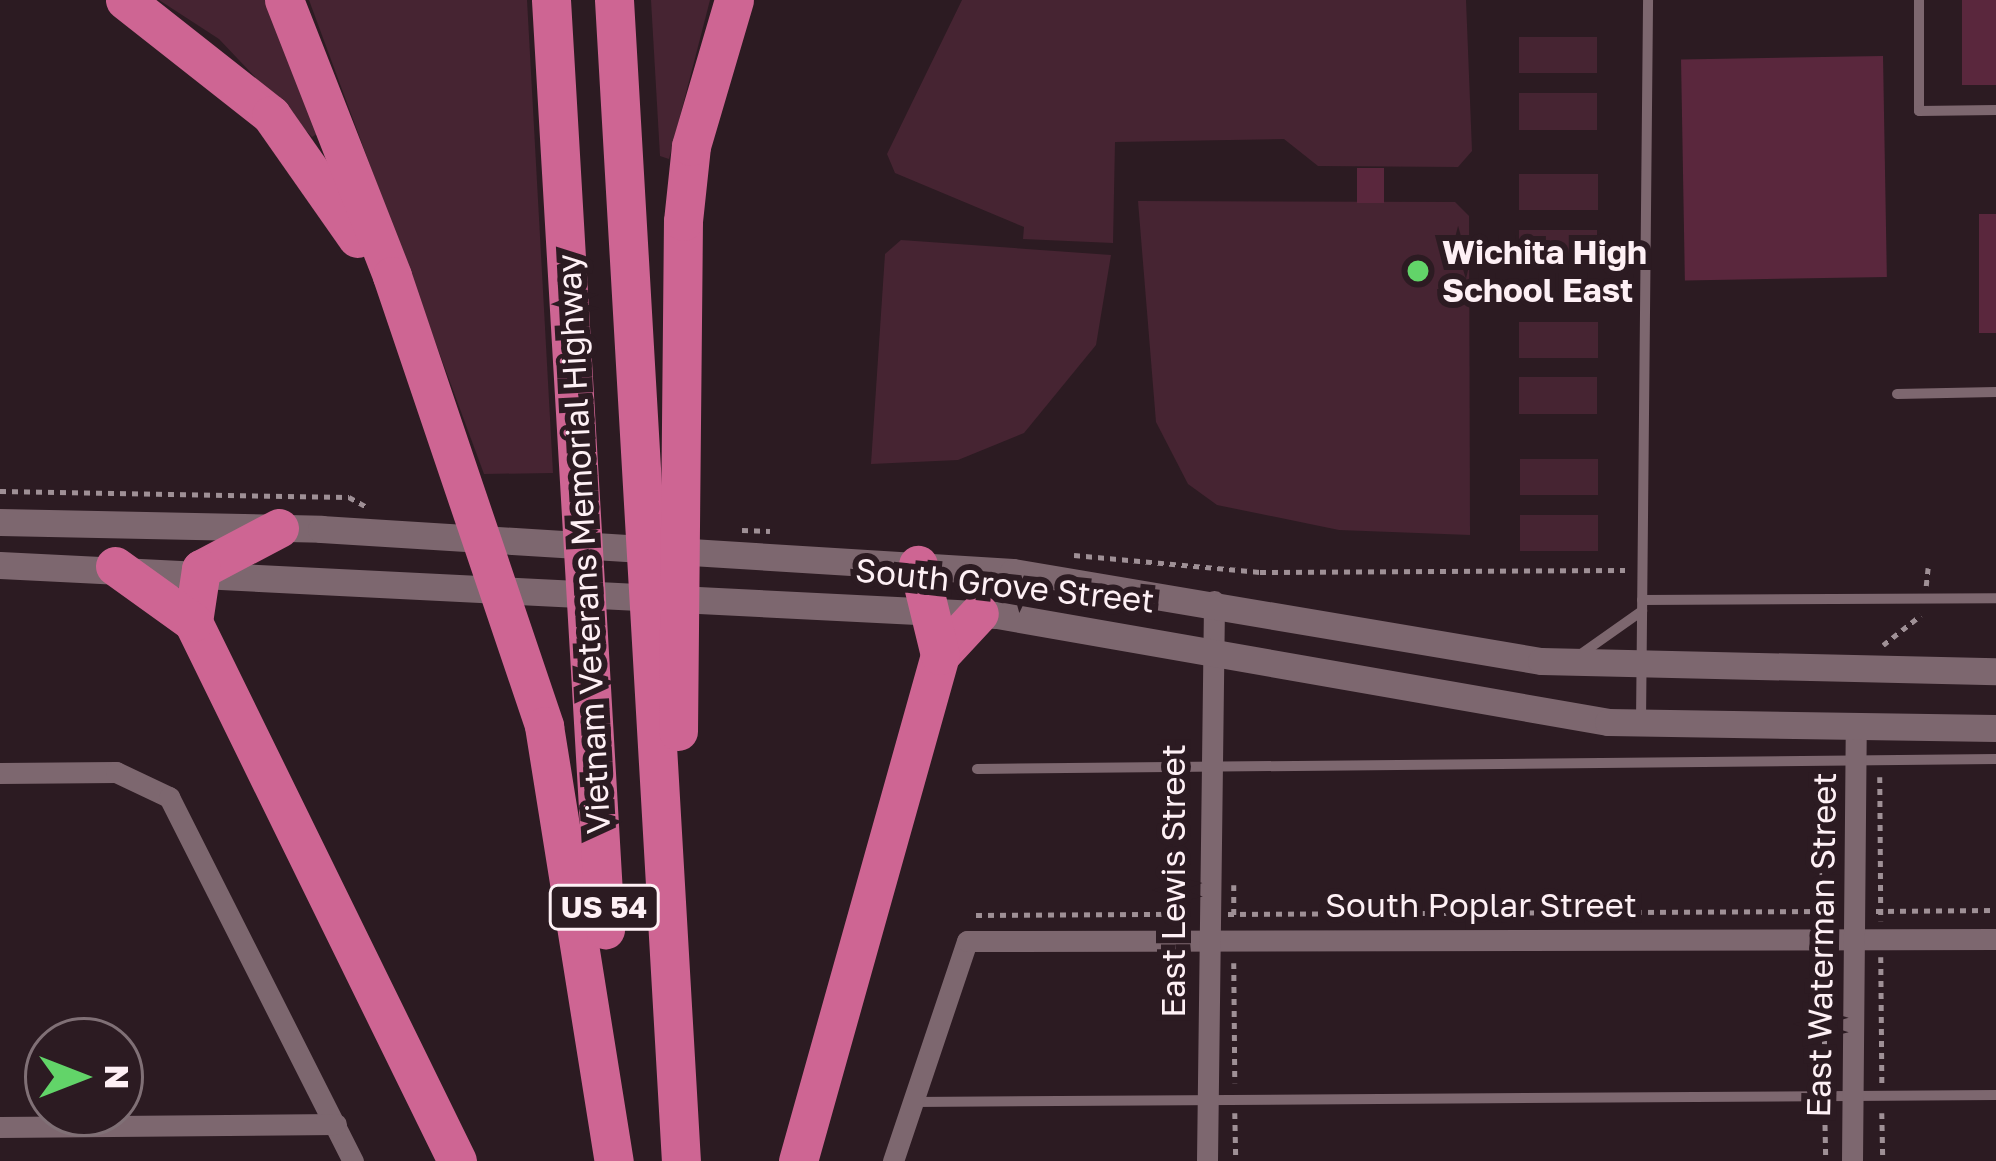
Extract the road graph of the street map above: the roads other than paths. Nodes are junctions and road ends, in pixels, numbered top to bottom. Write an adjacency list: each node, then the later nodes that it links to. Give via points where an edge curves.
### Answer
1 (125, 0): 9 (highway, via 218,66 313,166)
2 (284, 0): 9 (highway)
3 (551, 0): 49 (highway, Vietnam Veterans Memorial Highway / US 54)
4 (614, 0): 26 (highway, Vietnam Veterans Memorial Highway, via 642,475)
5 (734, 0): 26 (highway, via 691,146)
6 (1648, 0): 20 (lane)
7 (1918, 0): 8 (lane, via 1918,111)
8 (1996, 110)
9 (416, 354): 49 (highway, via 520,647 566,813)
10 (1996, 392): 11 (lane)
11 (1897, 394)
12 (0, 522): 13 (street, South Grove Street)
13 (279, 528): 15 (street, South Grove Street); 17 (highway)
14 (0, 565): 16 (street, South Grove Street)
15 (918, 565): 19 (street, South Grove Street); 21 (highway)
16 (115, 566): 17 (street, South Grove Street); 23 (highway)
17 (201, 569): 21 (street, South Grove Street); 23 (highway)
18 (1996, 598): 20 (lane)
19 (1214, 601): 24 (street, East Lewis Street); 27 (street, South Grove Street)
20 (1642, 606): 27 (lane); 28 (lane)
21 (936, 610): 22 (street, South Grove Street); 25 (highway)
22 (979, 613): 24 (street, South Grove Street); 25 (highway)
23 (193, 622): 48 (highway)
24 (1211, 646): 30 (street, South Grove Street); 35 (street, East Lewis Street)
25 (940, 655): 51 (highway)
26 (667, 659): 50 (highway, US 54)
27 (1559, 662): 28 (street, South Grove Street)
28 (1642, 668): 29 (street, South Grove Street); 30 (lane)
29 (1996, 671)
30 (1641, 725): 32 (street, South Grove Street)
31 (1996, 728): 32 (street, South Grove Street)
32 (1856, 729): 34 (street, East Waterman Street)
33 (1996, 759): 34 (lane)
34 (1855, 761): 35 (lane); 39 (street, East Waterman Street)
35 (1204, 769): 36 (lane); 40 (street, East Lewis Street)
36 (977, 770)
37 (0, 772): 45 (street, via 139,780 169,797)
38 (1996, 939): 39 (street, South Poplar Street)
39 (1852, 947): 40 (street, South Poplar Street); 41 (street, East Waterman Street)
40 (1205, 950): 43 (street, East Lewis Street); 44 (street, South Poplar Street, via 967,941)
41 (1852, 1095): 42 (lane); 43 (lane); 54 (street, East Waterman Street)
42 (1996, 1095)
43 (1207, 1100): 44 (lane); 53 (street, East Lewis Street)
44 (910, 1102): 52 (street)
45 (336, 1124): 46 (street); 47 (street)
46 (0, 1127)
47 (353, 1161)
48 (457, 1161)
49 (616, 1161)
50 (680, 1161)
51 (798, 1161)
52 (893, 1161)
53 (1207, 1161)
54 (1852, 1161)

